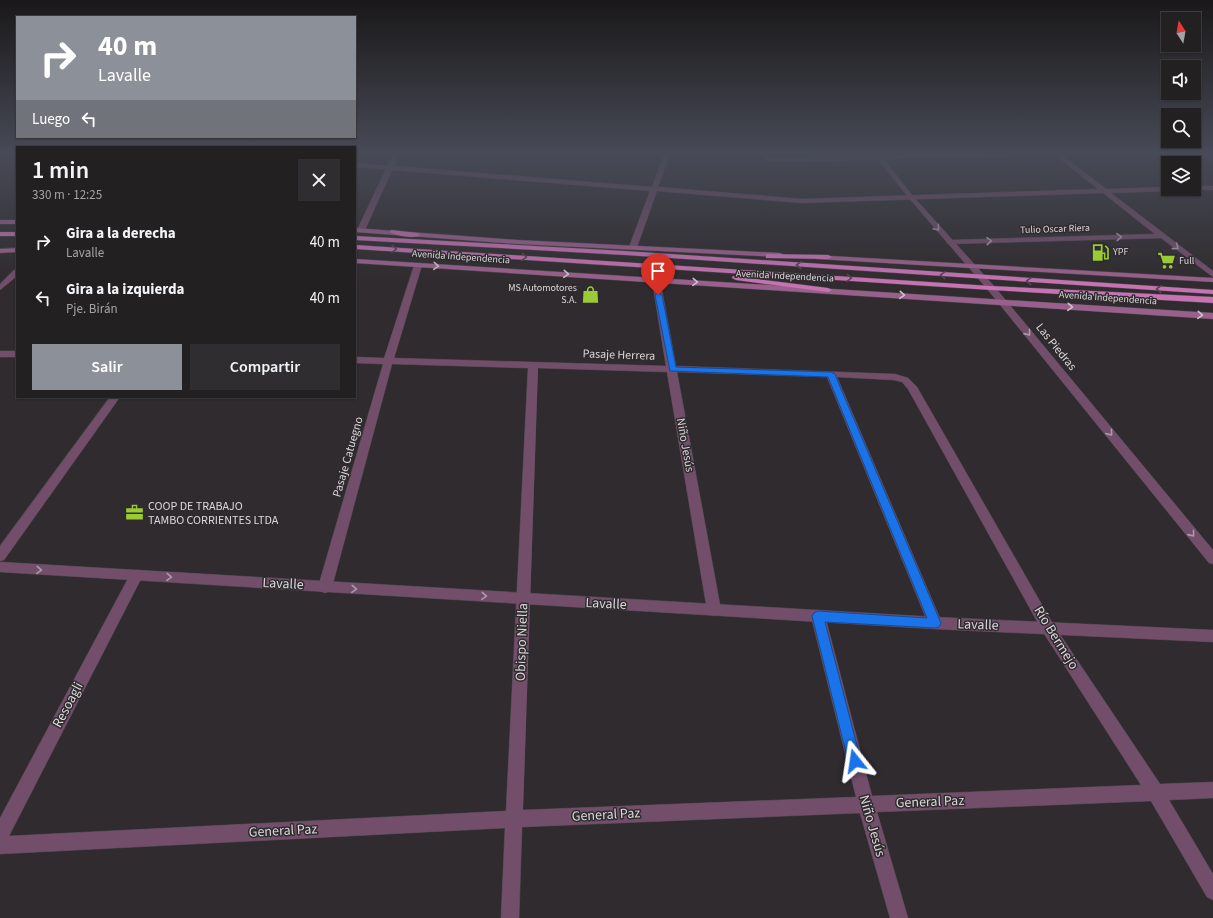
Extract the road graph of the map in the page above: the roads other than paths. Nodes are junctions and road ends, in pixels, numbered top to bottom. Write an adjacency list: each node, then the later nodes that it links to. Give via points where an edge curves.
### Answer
1 (375, 197): 9 (street)
2 (652, 197): 19 (street)
3 (751, 197): 4 (street, via 802,201)
4 (892, 197)
5 (911, 197): 17 (street, Las Piedras, one-way to 17)
6 (1112, 197): 13 (street)
7 (0, 222): 8 (main road)
8 (16, 222)
9 (358, 230): 10 (main road, Avenida Independencia)
10 (394, 232): 19 (main road, Avenida Independencia, via 518,242); 20 (highway)
11 (0, 234): 12 (highway)
12 (16, 234)
13 (1161, 236): 17 (street, Tulio Oscar Riera, one-way to 13); 30 (street, one-way to 30)
14 (356, 238): 20 (highway, Avenida Independencia)
15 (16, 240): 16 (highway)
16 (0, 241)
17 (950, 242): 28 (street, Las Piedras)
18 (356, 247): 26 (highway, Avenida Independencia, one-way to 26)
19 (633, 247): 24 (main road, Avenida Independencia)
20 (516, 248): 23 (highway, Avenida Independencia)
21 (16, 250): 22 (main road)
22 (0, 251)
23 (626, 254): 24 (highway); 31 (highway, Avenida Independencia, one-way to 23)
24 (828, 258): 28 (main road, Avenida Independencia)
25 (356, 261): 27 (main road, Avenida Independencia)
26 (632, 264): 35 (highway, Avenida Independencia, one-way to 35); 36 (highway)
27 (418, 265): 32 (main road, Avenida Independencia, one-way to 32); 44 (street, Pasaje Catuegno)
28 (971, 266): 31 (street, Las Piedras); 33 (main road, Avenida Independencia)
29 (16, 273): 34 (street)
30 (1213, 275)
31 (982, 278): 35 (street, Las Piedras); 37 (highway, Avenida Independencia, one-way to 31)
32 (656, 280): 36 (main road, Avenida Independencia, one-way to 36); 46 (street, Niño Jesús)
33 (1213, 280)
34 (0, 288)
35 (991, 288): 38 (highway, Avenida Independencia); 39 (street, Las Piedras)
36 (828, 290): 39 (main road, Avenida Independencia, one-way to 39)
37 (1213, 292)
38 (1213, 300)
39 (1003, 302): 40 (main road, Avenida Independencia, one-way to 40); 51 (street, Las Piedras, one-way to 51)
40 (1213, 316)
41 (0, 354): 42 (street)
42 (16, 354)
43 (356, 360): 44 (street, Pasaje Herrera)
44 (388, 361): 45 (street, Pasaje Herrera); 54 (street, Pasaje Catuegno)
45 (533, 366): 46 (street, Pasaje Herrera); 55 (street, Obispo Niella)
46 (672, 370): 47 (street, Pasaje Herrera); 56 (street, Niño Jesús)
47 (831, 374): 48 (street, Pasaje Herrera); 58 (street)
48 (905, 380): 59 (street, Río Bermejo, via 912,387)
49 (114, 398): 50 (street)
50 (0, 556)
51 (1213, 559)
52 (0, 567): 53 (street, Lavalle, one-way to 53)
53 (137, 575): 54 (street, Lavalle, one-way to 54); 65 (street, Resoagli)
54 (325, 587): 55 (street, Lavalle, one-way to 55)
55 (523, 599): 56 (street, Lavalle); 64 (street, Obispo Niella)
56 (714, 610): 57 (street, Lavalle)
57 (818, 616): 58 (street, Lavalle); 63 (street, Niño Jesús)
58 (935, 623): 59 (street, Lavalle)
59 (1048, 628): 60 (street, Lavalle); 62 (street, Río Bermejo)
60 (1213, 636)
61 (1213, 790): 62 (street, General Paz)
62 (1156, 793): 63 (street, General Paz); 67 (street, Río Bermejo)
63 (866, 804): 64 (street, General Paz); 69 (street, Niño Jesús)
64 (516, 819): 66 (street, General Paz); 68 (street, Obispo Niella)
65 (0, 835)
66 (0, 845)
67 (1213, 891)
68 (510, 918)
69 (899, 918)

